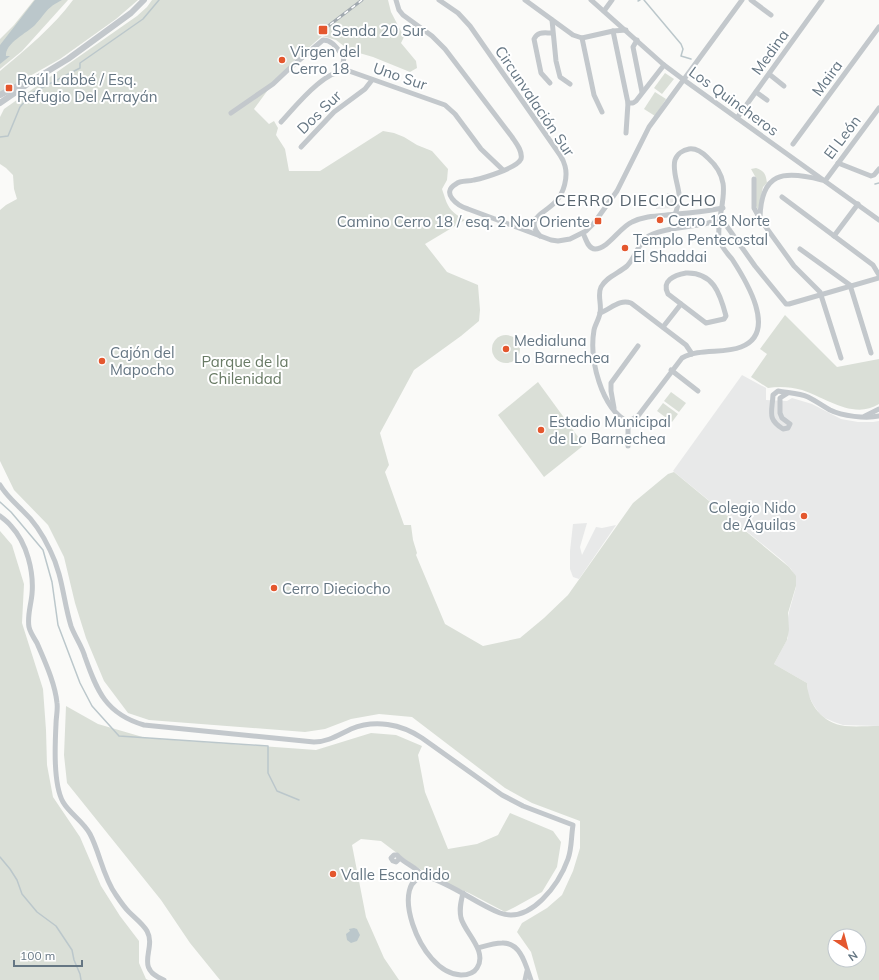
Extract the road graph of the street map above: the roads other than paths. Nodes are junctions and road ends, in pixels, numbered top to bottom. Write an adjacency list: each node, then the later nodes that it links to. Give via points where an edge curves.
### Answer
1 (144, 0): 22 (street, via 131,13 68,59)
2 (396, 0): 44 (street, via 403,15 445,49 518,147 520,160)
3 (438, 0): 58 (street, Circunvalación Sur, via 458,13 470,26 563,161 565,173 562,193 555,203 535,220 534,227)
4 (525, 0): 12 (street)
5 (591, 0): 10 (street, Los Quincheros)
6 (612, 0): 10 (street)
7 (742, 0): 24 (street)
8 (751, 0): 11 (street)
9 (822, 0): 21 (street, Medina)
10 (604, 11): 14 (street, Los Quincheros)
11 (771, 15)
12 (552, 20): 16 (street); 17 (street, via 573,35)
13 (879, 27): 40 (street, Maira)
14 (626, 30): 15 (street); 18 (street, Los Quincheros)
15 (613, 31): 17 (street); 33 (street)
16 (552, 33): 25 (street, via 540,32 534,39 541,73); 26 (street, via 560,77)
17 (582, 38): 35 (street, via 594,95)
18 (637, 40): 19 (street, Los Quincheros); 28 (street, via 633,47)
19 (664, 65): 24 (street, Los Quincheros); 28 (street)
20 (342, 70): 23 (street, Uno Sur); 36 (street, via 344,57 336,46 322,40 273,84); 38 (street, via 325,78)
21 (769, 74): 27 (street); 29 (street, Medina)
22 (35, 79): 30 (street); 32 (street)
23 (372, 80): 41 (street, Dos Sur, via 334,112); 44 (street, Uno Sur, via 444,105 455,114 480,149)
24 (684, 80): 37 (street, Los Quincheros); 56 (street, via 650,126 617,192 592,226)
25 (550, 83)
26 (570, 84)
27 (784, 86)
28 (642, 92): 33 (street, via 636,101)
29 (756, 92): 31 (street); 37 (street, Medina)
30 (0, 96)
31 (767, 100)
32 (1, 103)
33 (628, 103): 39 (street)
34 (879, 108): 42 (street, El León)
35 (602, 112)
36 (231, 113)
37 (737, 118): 46 (street, Los Quincheros)
38 (281, 122)
39 (626, 133)
40 (793, 144)
41 (301, 147)
42 (838, 164): 43 (street, via 871,176); 46 (street, El León)
43 (879, 169)
44 (503, 170): 58 (street, via 477,180 457,183 451,188 451,198 464,208)
45 (754, 179): 54 (street, via 754,208)
46 (825, 181): 48 (street, Los Quincheros); 54 (street, via 797,175 782,175 765,188)
47 (782, 197): 57 (street)
48 (858, 204): 50 (street, Los Quincheros); 57 (street)
49 (723, 208): 52 (street); 52 (street, via 724,192 716,167 696,150 687,149 677,156 674,165 679,197); 53 (street)
50 (870, 214): 51 (street); 55 (street, Los Quincheros)
51 (879, 214)
52 (675, 215): 56 (street, via 656,215 631,222 599,248 589,246)
53 (721, 218): 62 (street, via 784,303 789,304); 64 (street, via 704,224 654,233 646,238 629,264 606,280 602,286 599,293); 68 (street, via 720,241 751,293 758,316 758,327 755,336 741,347)
54 (760, 219): 62 (street, via 794,266)
55 (879, 220)
56 (583, 233): 58 (street, via 562,240)
57 (834, 236): 60 (street, via 873,265)
58 (540, 237)
59 (800, 249): 61 (street)
60 (879, 277): 61 (street)
61 (851, 286): 62 (street); 67 (street)
62 (822, 295): 69 (street)
63 (681, 304): 63 (street, via 707,324 726,317 721,297 714,286 696,273 679,274 667,282 667,293); 65 (street)
64 (600, 313): 65 (street, via 628,302); 74 (street, via 594,329 594,356 599,384)
65 (663, 327): 68 (street, via 686,345)
66 (638, 346): 74 (street, via 611,383)
67 (871, 353)
68 (692, 354): 70 (street, via 682,358)
69 (841, 358)
70 (672, 370): 71 (street); 77 (street, via 638,416)
71 (698, 391)
72 (788, 393): 72 (street, via 778,391 773,395 772,418 783,429 788,428 790,424 780,413 780,398); 75 (street, via 809,397 849,416)
73 (879, 410): 75 (street)
74 (615, 411): 77 (street)
75 (865, 416): 76 (street)
76 (879, 416)
77 (628, 422): 78 (street)
78 (628, 446)
79 (0, 485): 83 (street, via 34,524 50,549 60,576 72,627 91,676 103,697 122,716 144,725 314,742 330,740 364,725 398,726 422,738 502,796 573,825 571,848 562,873 546,896 532,908 512,916 500,913)
80 (0, 516): 87 (street, via 12,526 24,547 30,566 32,587 29,627 48,673 57,704 55,740 58,788 63,801 95,843 114,893 148,933 148,967 152,974)
81 (399, 859): 82 (street)
82 (423, 876): 83 (street); 86 (street, via 414,882 409,891 412,920 418,938 428,955)
83 (463, 894): 84 (street, via 461,918)
84 (478, 948): 85 (street, via 502,943 512,945 520,953); 86 (street, via 479,965 474,972)
85 (527, 970): 88 (street); 89 (street)
86 (461, 978)
87 (164, 980)
88 (525, 980)
89 (531, 980)

